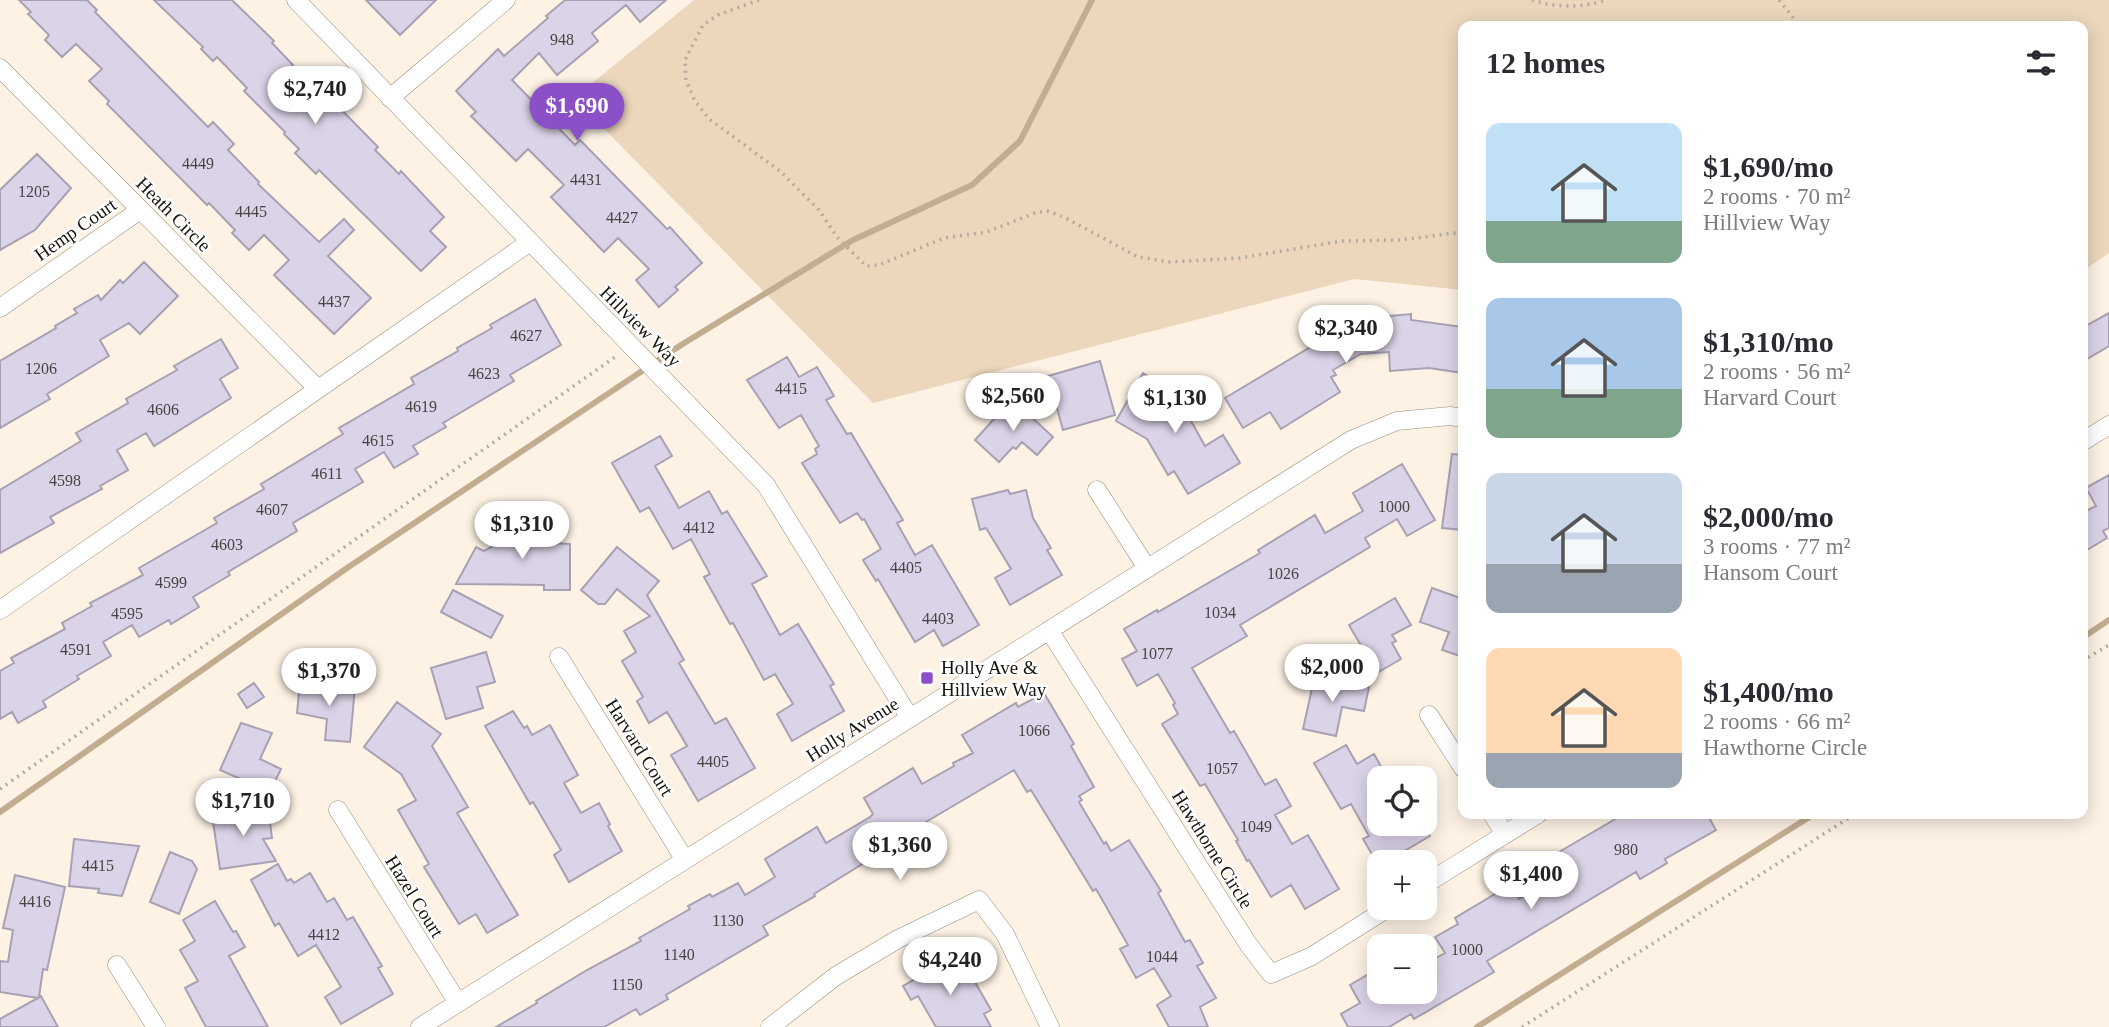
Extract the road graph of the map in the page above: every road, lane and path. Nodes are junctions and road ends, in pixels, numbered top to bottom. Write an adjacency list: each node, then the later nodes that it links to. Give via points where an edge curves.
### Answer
1 (296, 0): 9 (street, Hillview Way)
2 (506, 0): 9 (street)
3 (759, 0): 11 (path, via 703,25 685,60 686,81 709,119 780,171 866,266 880,265 944,238 987,232 1047,211 1138,257 1170,262)
4 (1532, 0): 5 (path, via 1564,6)
5 (1606, 0)
6 (1779, 0): 7 (path)
7 (1796, 21)
8 (0, 68): 10 (street, Heath Circle)
9 (390, 98): 12 (street, Hillview Way)
10 (140, 210): 13 (street, Hemp Court); 15 (street, Heath Circle)
11 (1458, 233)
12 (530, 242): 14 (street, Hillview Way); 15 (street)
13 (0, 308)
14 (633, 349): 27 (street, Hillview Way, via 766,485); 29 (path, via 615,357)
15 (318, 389): 21 (street)
16 (1458, 417): 20 (street, Holly Avenue, via 1397,421 1350,440)
17 (2109, 425): 18 (street)
18 (2088, 438)
19 (1097, 490): 20 (street)
20 (1147, 568): 22 (street, Holly Avenue)
21 (0, 610)
22 (1049, 630): 27 (street, Holly Avenue); 37 (street, Hawthorne Circle, via 1271,974 1312,956)
23 (2109, 645): 25 (path)
24 (559, 657): 35 (street, Harvard Court)
25 (2088, 657)
26 (1429, 715): 28 (street)
27 (910, 718): 35 (street, Holly Avenue)
28 (1458, 760)
29 (0, 789)
30 (338, 810): 39 (street, Hazel Court)
31 (1495, 819): 34 (street)
32 (1530, 819): 34 (street)
33 (1847, 819): 44 (path)
34 (1505, 834): 36 (street)
35 (685, 860): 39 (street, Holly Avenue)
36 (1437, 877)
37 (1369, 920)
38 (117, 964): 40 (street)
39 (457, 1003): 41 (street, Holly Avenue)
40 (156, 1027)
41 (420, 1027)
42 (770, 1027): 43 (street, via 836,976 898,939 979,900 1004,934)
43 (1050, 1027)
44 (1522, 1027)

